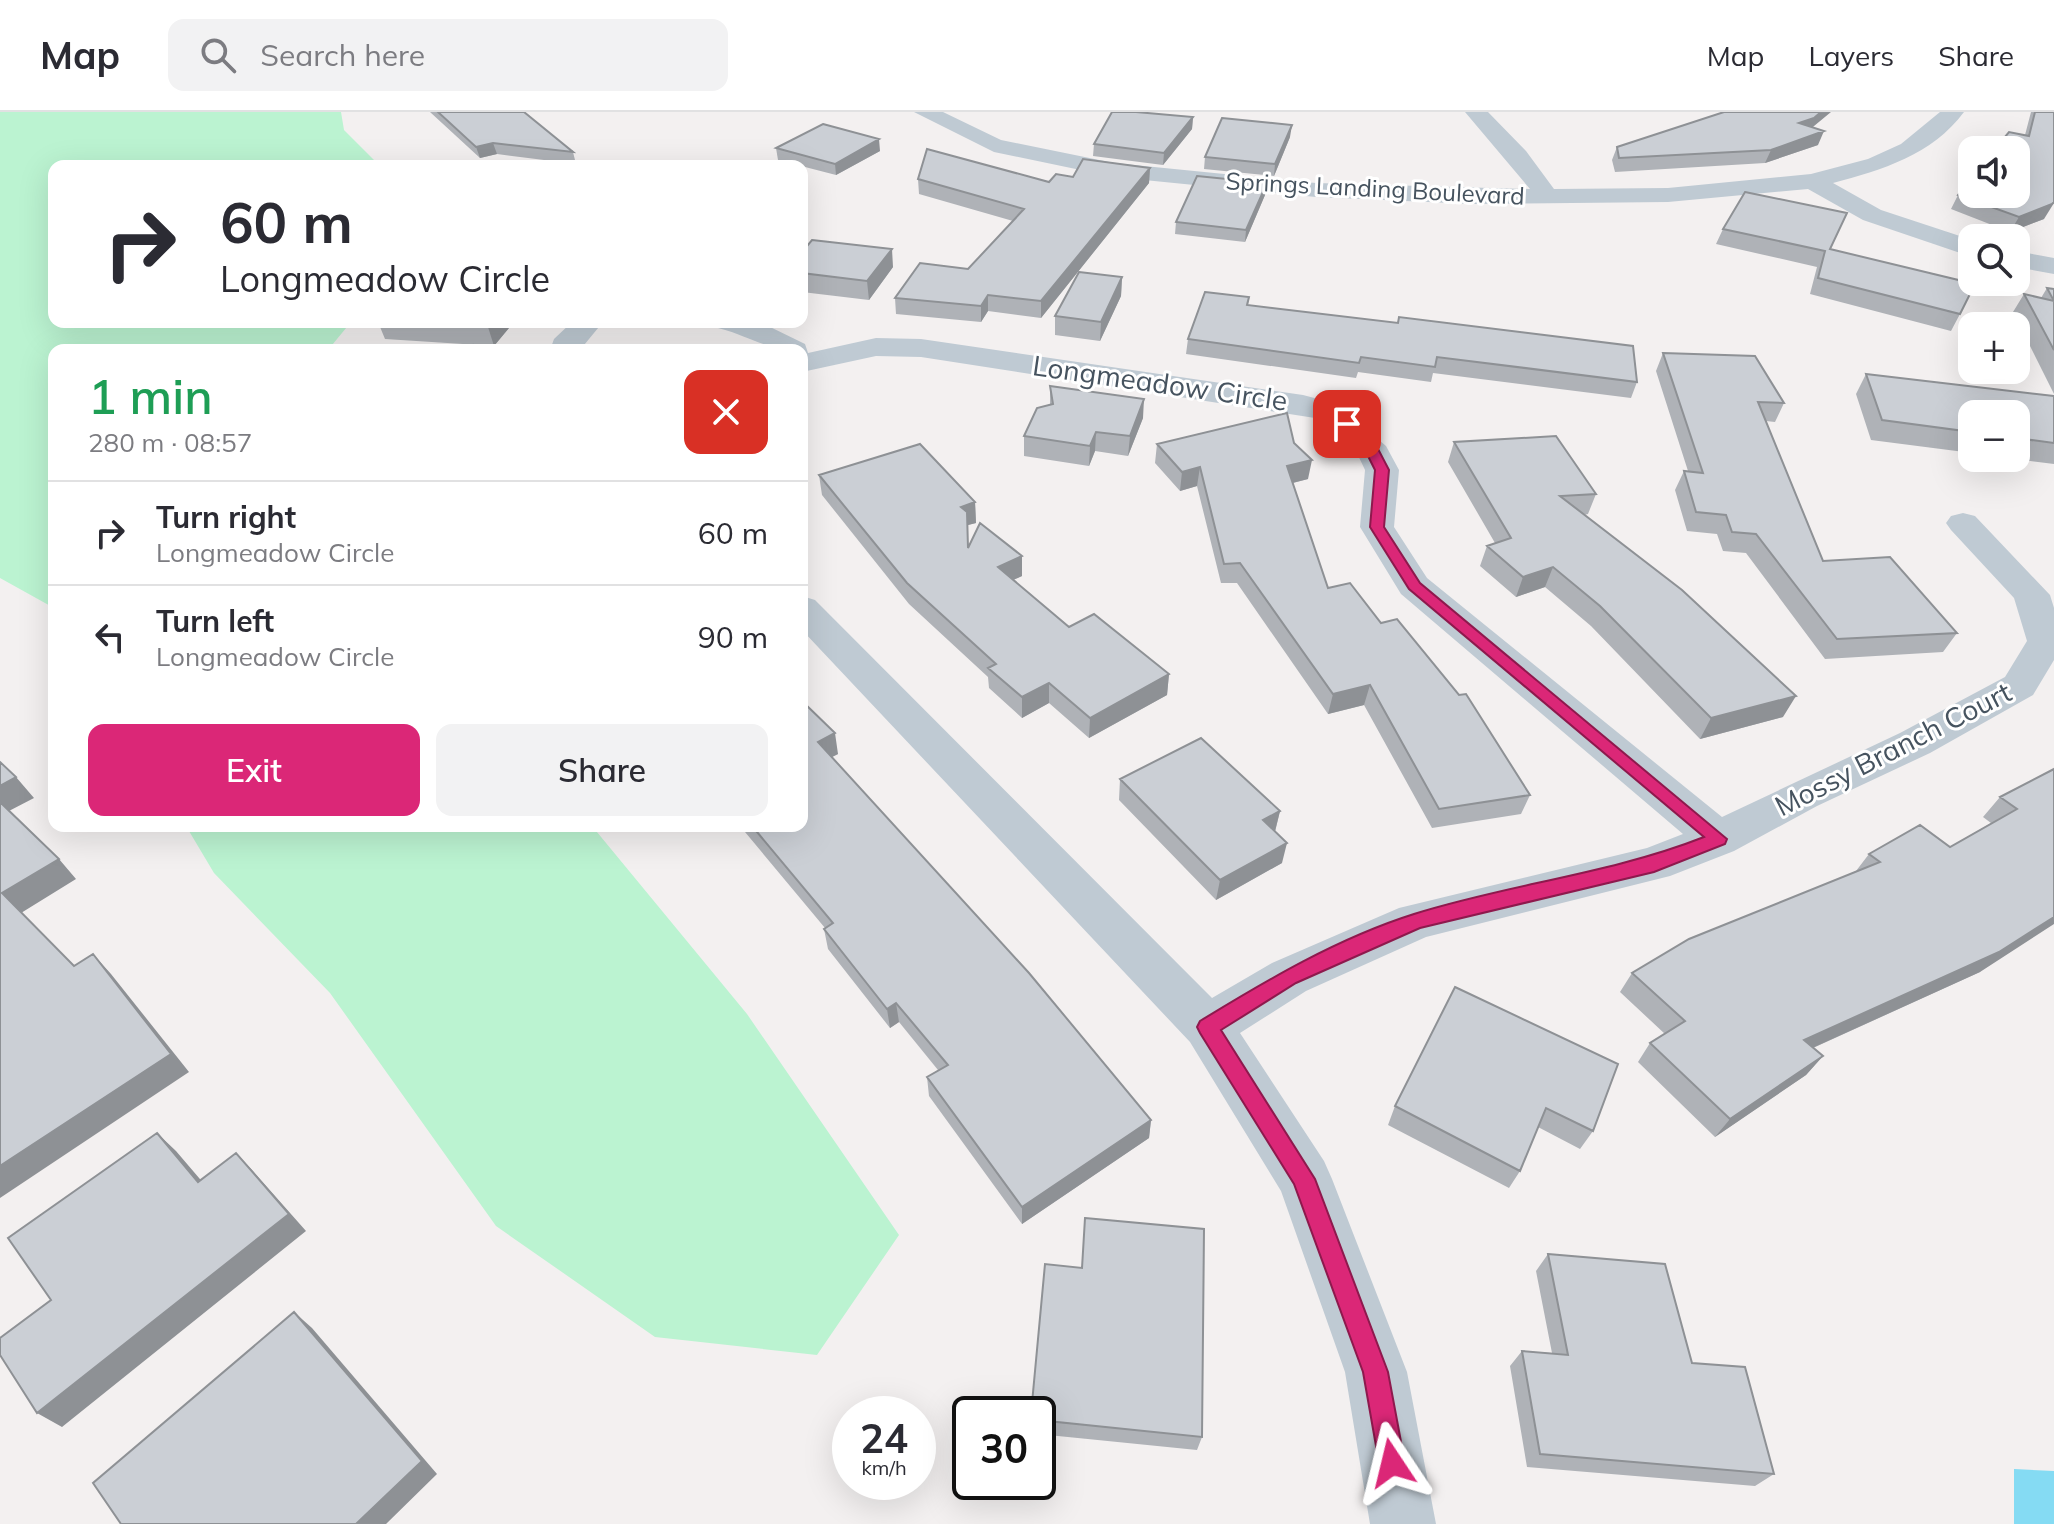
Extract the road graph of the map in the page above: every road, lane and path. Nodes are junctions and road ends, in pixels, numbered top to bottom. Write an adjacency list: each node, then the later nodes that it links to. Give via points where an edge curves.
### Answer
1 (925, 112): 5 (street, Springs Landing Boulevard, via 994,145 1114,170 1316,190)
2 (1476, 112): 5 (street, Springs Landing Boulevard)
3 (1953, 112): 4 (street, Springs Landing Boulevard, via 1909,149)
4 (1812, 181): 5 (street, Springs Landing Boulevard, via 1668,195); 6 (street, via 1872,215)
5 (1547, 196)
6 (1958, 244)
7 (2030, 262): 8 (street)
8 (2054, 266)
9 (582, 328): 11 (street)
10 (750, 328): 12 (street)
11 (565, 344)
12 (780, 344)
13 (808, 355): 16 (street, Longmeadow Circle, via 921,348 1326,411 1370,446 1382,470 1377,527 1414,586)
14 (1963, 523): 16 (street, Mossy Branch Court, via 2031,595 2046,641 2019,686)
15 (808, 614): 17 (street)
16 (1718, 839): 17 (street, via 1654,864 1416,921 1289,977)
17 (1208, 1027): 18 (street, via 1304,1179 1376,1372)
18 (1403, 1524)

